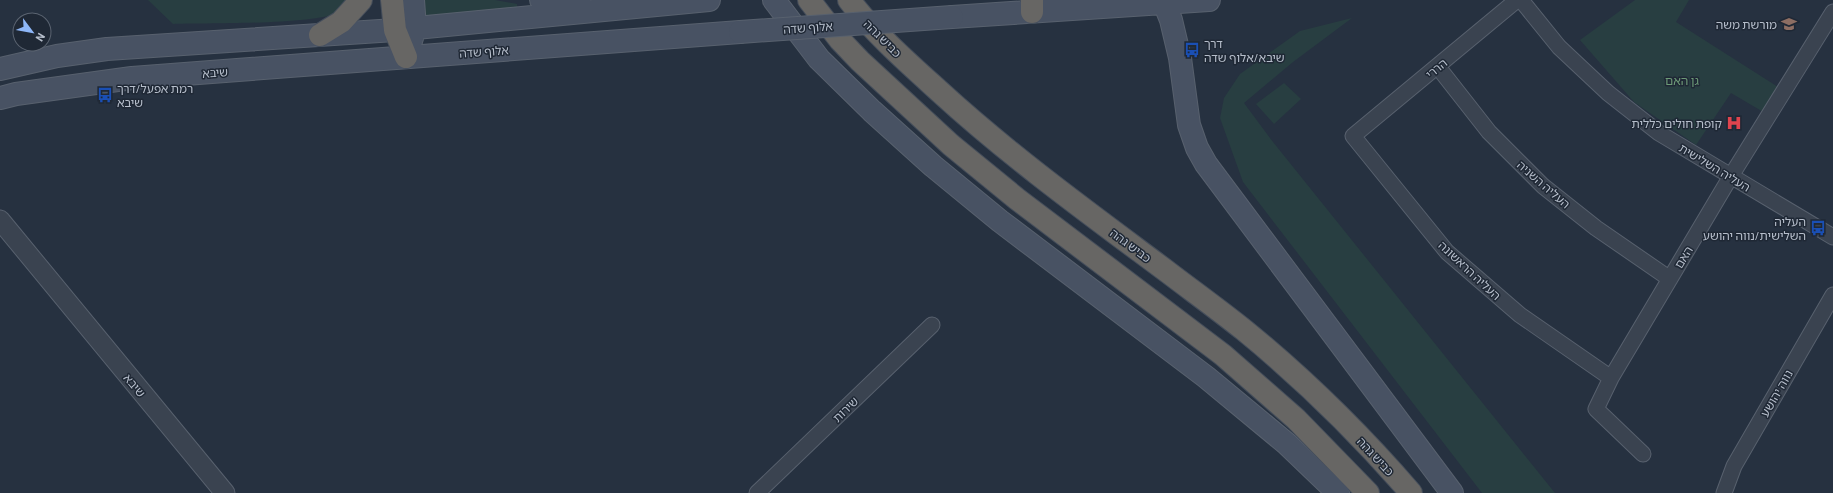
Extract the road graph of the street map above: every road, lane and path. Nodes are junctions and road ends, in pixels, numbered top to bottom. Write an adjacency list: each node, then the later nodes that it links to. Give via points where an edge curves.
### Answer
1 (361, 0): 17 (highway, via 341,22)
2 (392, 0): 16 (highway)
3 (413, 0): 16 (main road)
4 (541, 0): 13 (main road)
5 (709, 0): 13 (main road)
6 (774, 0): 34 (main road, via 819,59 933,166 1000,221 1206,377 1287,444)
7 (808, 0): 35 (highway, via 860,61 951,145 1017,199 1224,355 1296,419)
8 (849, 0): 36 (highway, כביש גהה, via 883,39 972,121 1037,174 1244,330 1355,432)
9 (1517, 0): 20 (street, הררי)
10 (1522, 0): 24 (street, העליה השלישית, via 1559,47 1608,92 1659,133)
11 (1202, 1): 12 (main road, אלוף שדה); 19 (main road, via 1188,10 1184,20)
12 (1164, 2): 14 (main road, אלוף שדה); 19 (main road)
13 (646, 6): 16 (main road)
14 (1032, 6): 18 (main road, אלוף שדה, bridge, via 952,17)
15 (1833, 12): 24 (street, האם)
16 (405, 29): 17 (main road); 18 (highway)
17 (320, 35): 21 (main road, via 107,49 57,56)
18 (406, 57): 22 (main road, שיבא, via 132,78)
19 (1180, 58): 37 (main road, via 1189,125 1206,164)
20 (1438, 67): 23 (street, הררי); 27 (street, העליה השניה, via 1489,132 1543,186 1596,228)
21 (0, 69)
22 (0, 98)
23 (1353, 136): 30 (street, העליה הראשונה, via 1447,252 1520,315)
24 (1731, 176): 26 (street, העליה השלישית); 27 (street, האם)
25 (0, 220): 32 (street, שיבא)
26 (1833, 237)
27 (1670, 279): 30 (street, האם)
28 (1833, 295): 38 (street, נווה יהושע, via 1734,466)
29 (932, 325): 33 (street, שירות)
30 (1611, 378): 31 (street, האם, via 1596,409)
31 (1643, 454)
32 (225, 493)
33 (757, 493)
34 (1338, 493)
35 (1368, 493)
36 (1411, 493)
37 (1452, 493)
38 (1724, 493)

